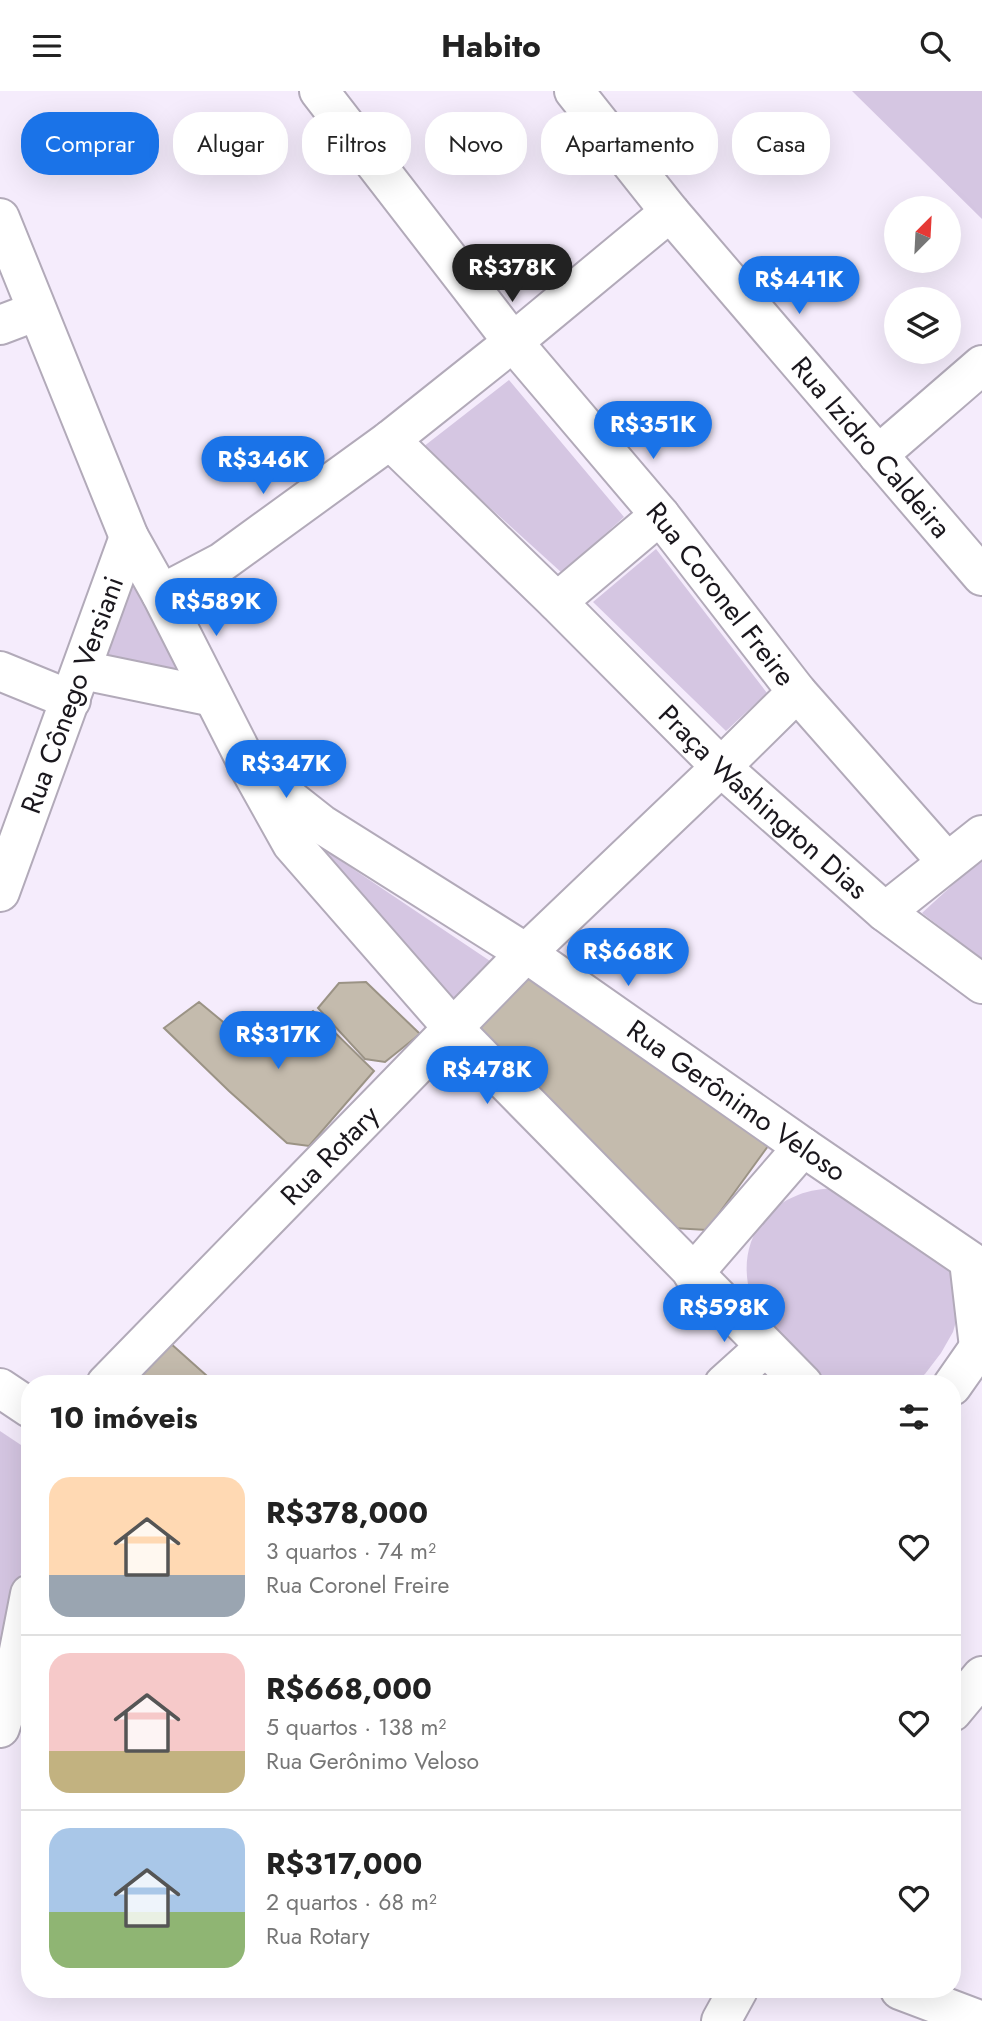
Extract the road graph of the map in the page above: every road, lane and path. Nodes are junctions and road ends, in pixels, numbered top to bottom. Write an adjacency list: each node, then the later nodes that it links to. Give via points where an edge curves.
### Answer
1 (319, 91): 7 (street, Rua Coronel Freire)
2 (574, 91): 3 (street, Rua Izidro Caldeira)
3 (670, 212): 7 (street); 10 (street, Rua Izidro Caldeira)
4 (0, 218): 5 (street)
5 (37, 311): 6 (street); 12 (street)
6 (0, 325)
7 (513, 342): 9 (street); 11 (street, Rua Coronel Freire)
8 (982, 365): 10 (street)
9 (390, 440): 14 (street, via 222,562); 15 (street, Praça Washington Dias)
10 (878, 455): 13 (street, Rua Izidro Caldeira)
11 (660, 515): 15 (street); 18 (street, Rua Coronel Freire)
12 (129, 537): 14 (street); 17 (street, Rua Cônego Versiani)
13 (982, 576)
14 (161, 594): 19 (street)
15 (557, 603): 20 (street, Praça Washington Dias)
16 (0, 671): 17 (street)
17 (77, 685): 19 (street); 24 (street, Rua Cônego Versiani)
18 (797, 692): 20 (street, Rua Rotary); 23 (street, Rua Coronel Freire)
19 (213, 697): 21 (street, Rua Gerônimo Veloso, via 249,767)
20 (721, 767): 25 (street, Praça Washington Dias); 26 (street, Rua Rotary)
21 (307, 834): 26 (street, Rua Gerônimo Veloso); 28 (street)
22 (982, 835): 23 (street)
23 (947, 862): 25 (street)
24 (0, 892)
25 (885, 912): 27 (street, Praça Washington Dias)
26 (526, 953): 28 (street, Rua Rotary); 29 (street, Rua Gerônimo Veloso)
27 (982, 984)
28 (452, 1027): 31 (street); 34 (street, Rua Rotary)
29 (803, 1147): 30 (street, Rua Gerônimo Veloso); 31 (street)
30 (978, 1259): 32 (street)
31 (693, 1274): 33 (street)
32 (981, 1345): 37 (street)
33 (765, 1347): 35 (street); 36 (street)
34 (115, 1375)
35 (734, 1375)
36 (794, 1375)
37 (960, 1375)
38 (0, 1388): 39 (street)
39 (21, 1402)
40 (21, 1655): 43 (street)
41 (982, 1676): 42 (street)
42 (961, 1702)
43 (13, 1710)
44 (734, 1998): 46 (street)
45 (921, 1998): 47 (street)
46 (721, 2021)
47 (982, 2021)

